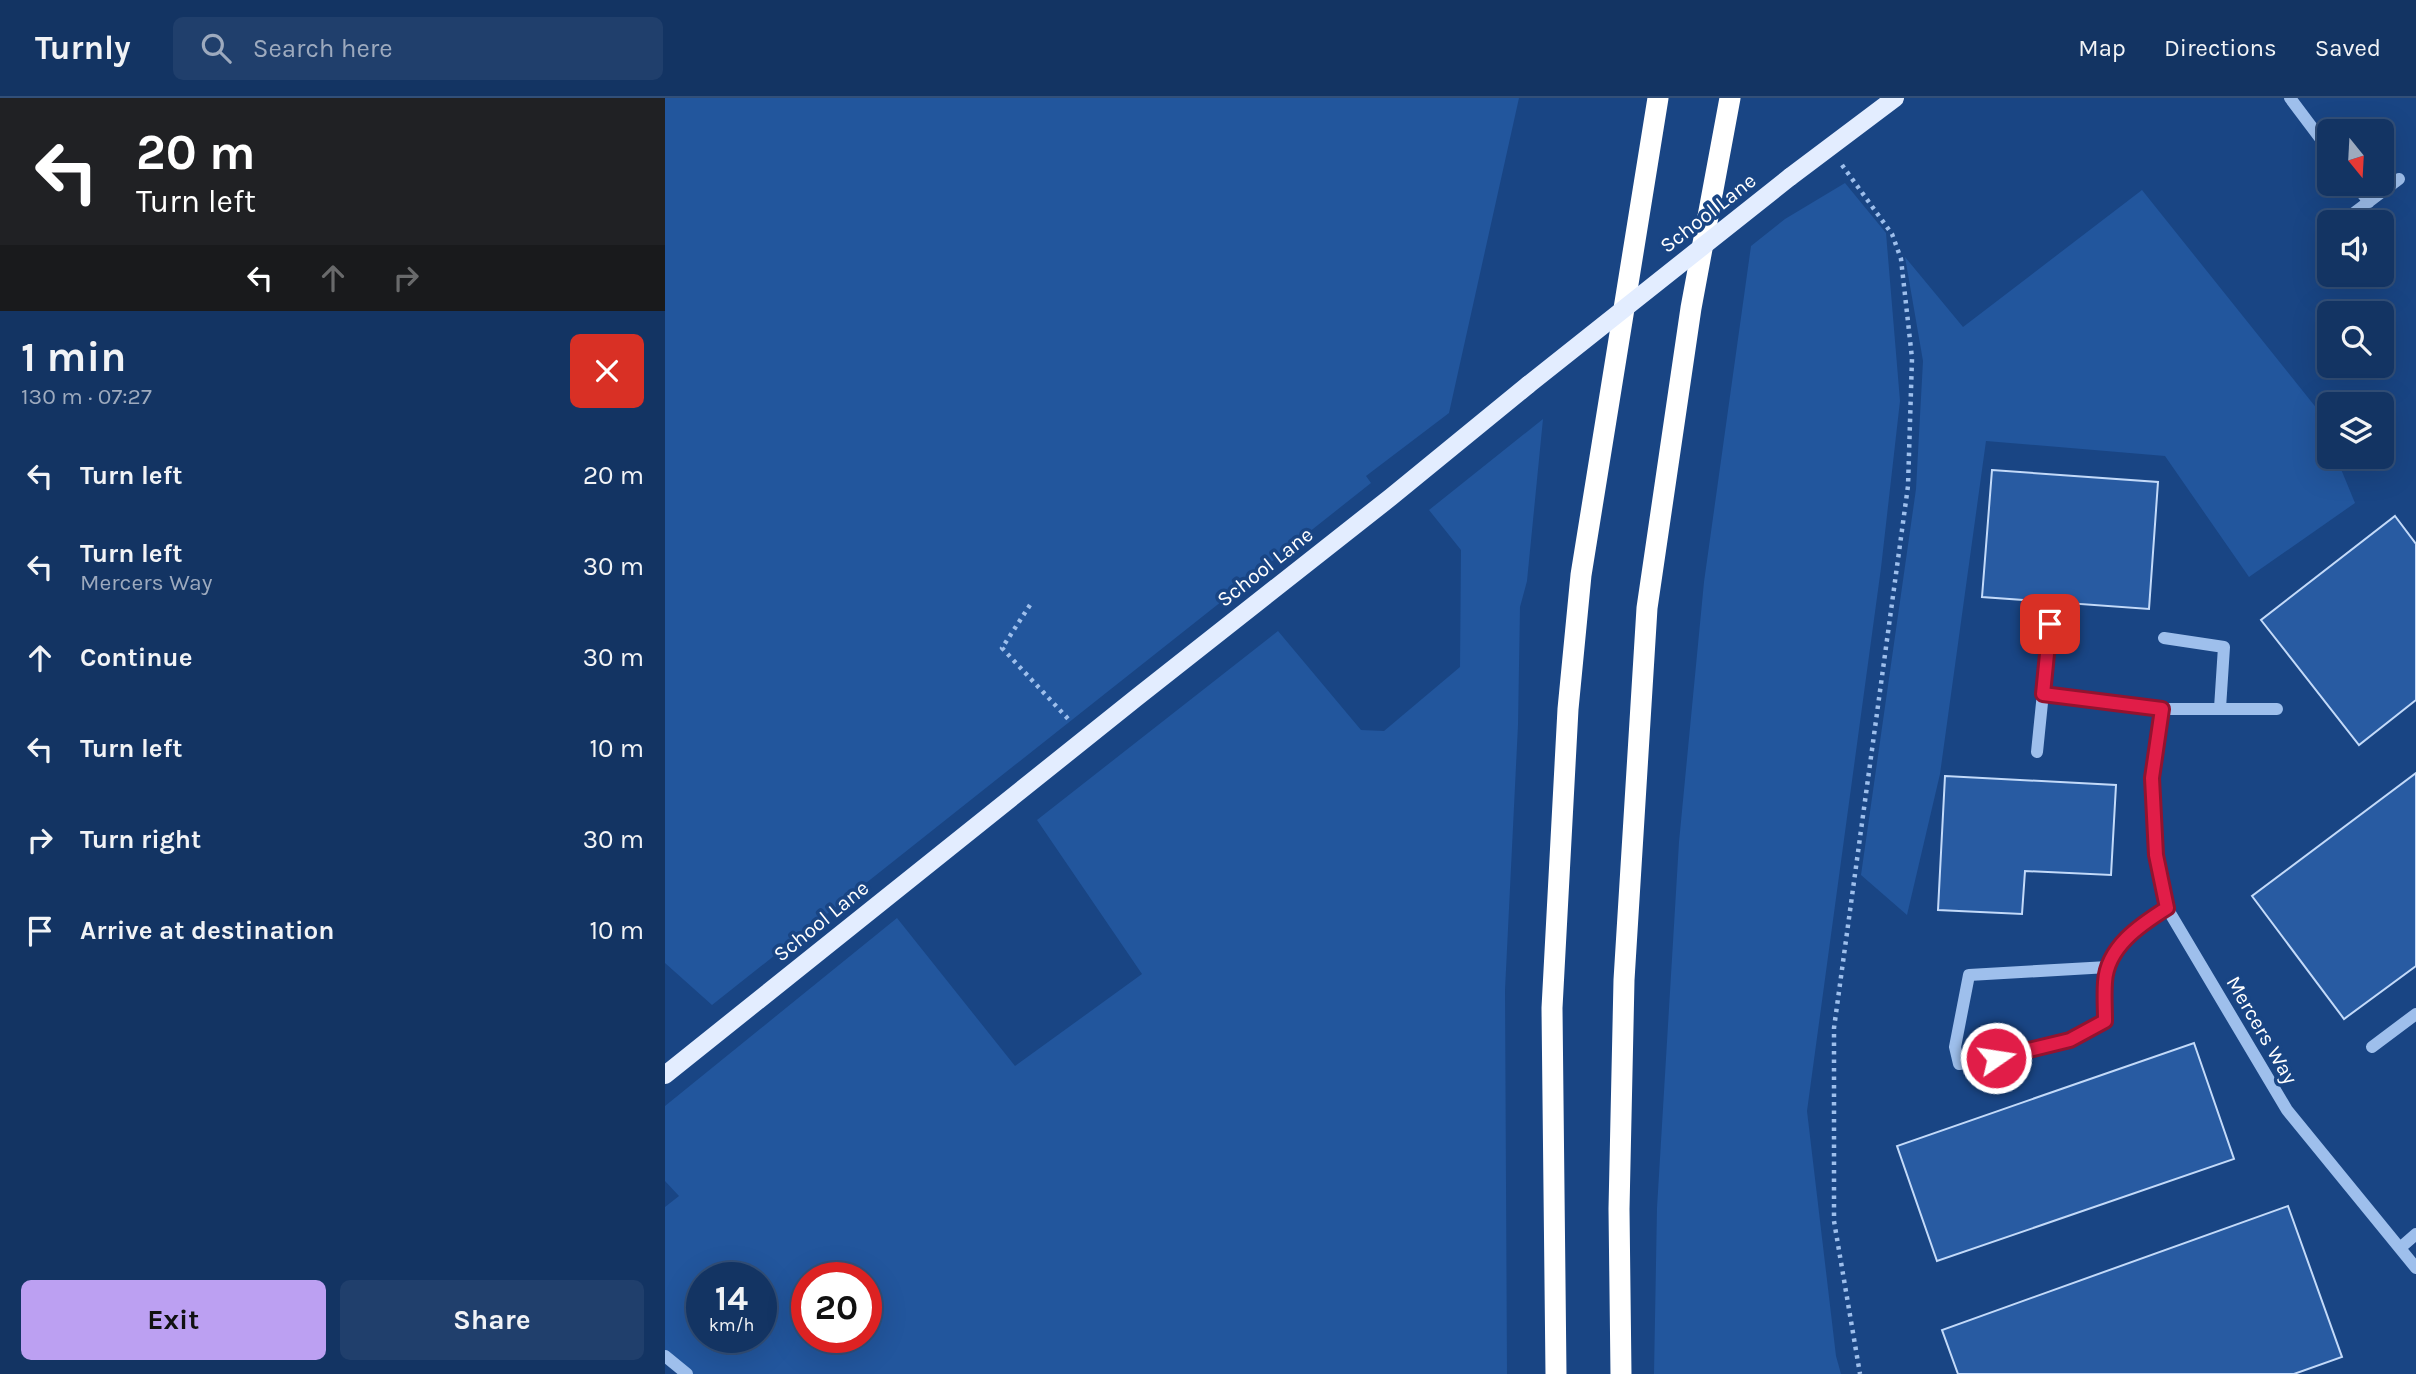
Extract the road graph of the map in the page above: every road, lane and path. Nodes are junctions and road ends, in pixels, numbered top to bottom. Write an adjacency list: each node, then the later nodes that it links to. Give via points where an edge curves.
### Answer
1 (1658, 98): 30 (highway, via 1581,575 1569,709 1552,1008)
2 (1730, 98): 31 (highway, via 1691,308 1647,608 1623,980)
3 (1895, 98): 6 (main road, School Lane)
4 (2290, 98): 5 (street)
5 (2317, 134)
6 (1830, 148): 18 (main road, School Lane, bridge); 32 (path, via 1892,234 1901,259 1912,358 1907,486 1834,1028 1834,1221)
7 (2399, 179): 9 (street)
8 (2364, 196): 9 (street)
9 (2369, 202): 10 (street)
10 (2358, 210)
11 (1030, 605): 18 (path, via 1002,648)
12 (2050, 624): 14 (street)
13 (2164, 638): 15 (street, via 2224,647)
14 (2043, 694): 16 (street); 19 (street)
15 (2220, 708): 16 (street); 17 (street)
16 (2162, 709): 20 (street, Mercers Way, via 2152,778 2156,855)
17 (2277, 709)
18 (1086, 738): 24 (main road, School Lane)
19 (2037, 752)
20 (2167, 908): 21 (street, via 2136,927); 26 (street, Mercers Way, via 2287,1110)
21 (2108, 967): 21 (street, via 2105,1021 2070,1040 1958,1064 1955,1047 1969,975)
22 (2416, 1014): 23 (street)
23 (2372, 1046)
24 (665, 1074)
25 (2416, 1234): 26 (street)
26 (2400, 1248): 27 (street, Mercers Way)
27 (2416, 1268)
28 (665, 1356): 29 (street)
29 (687, 1374)
30 (1556, 1374)
31 (1621, 1374)
32 (1860, 1374)

